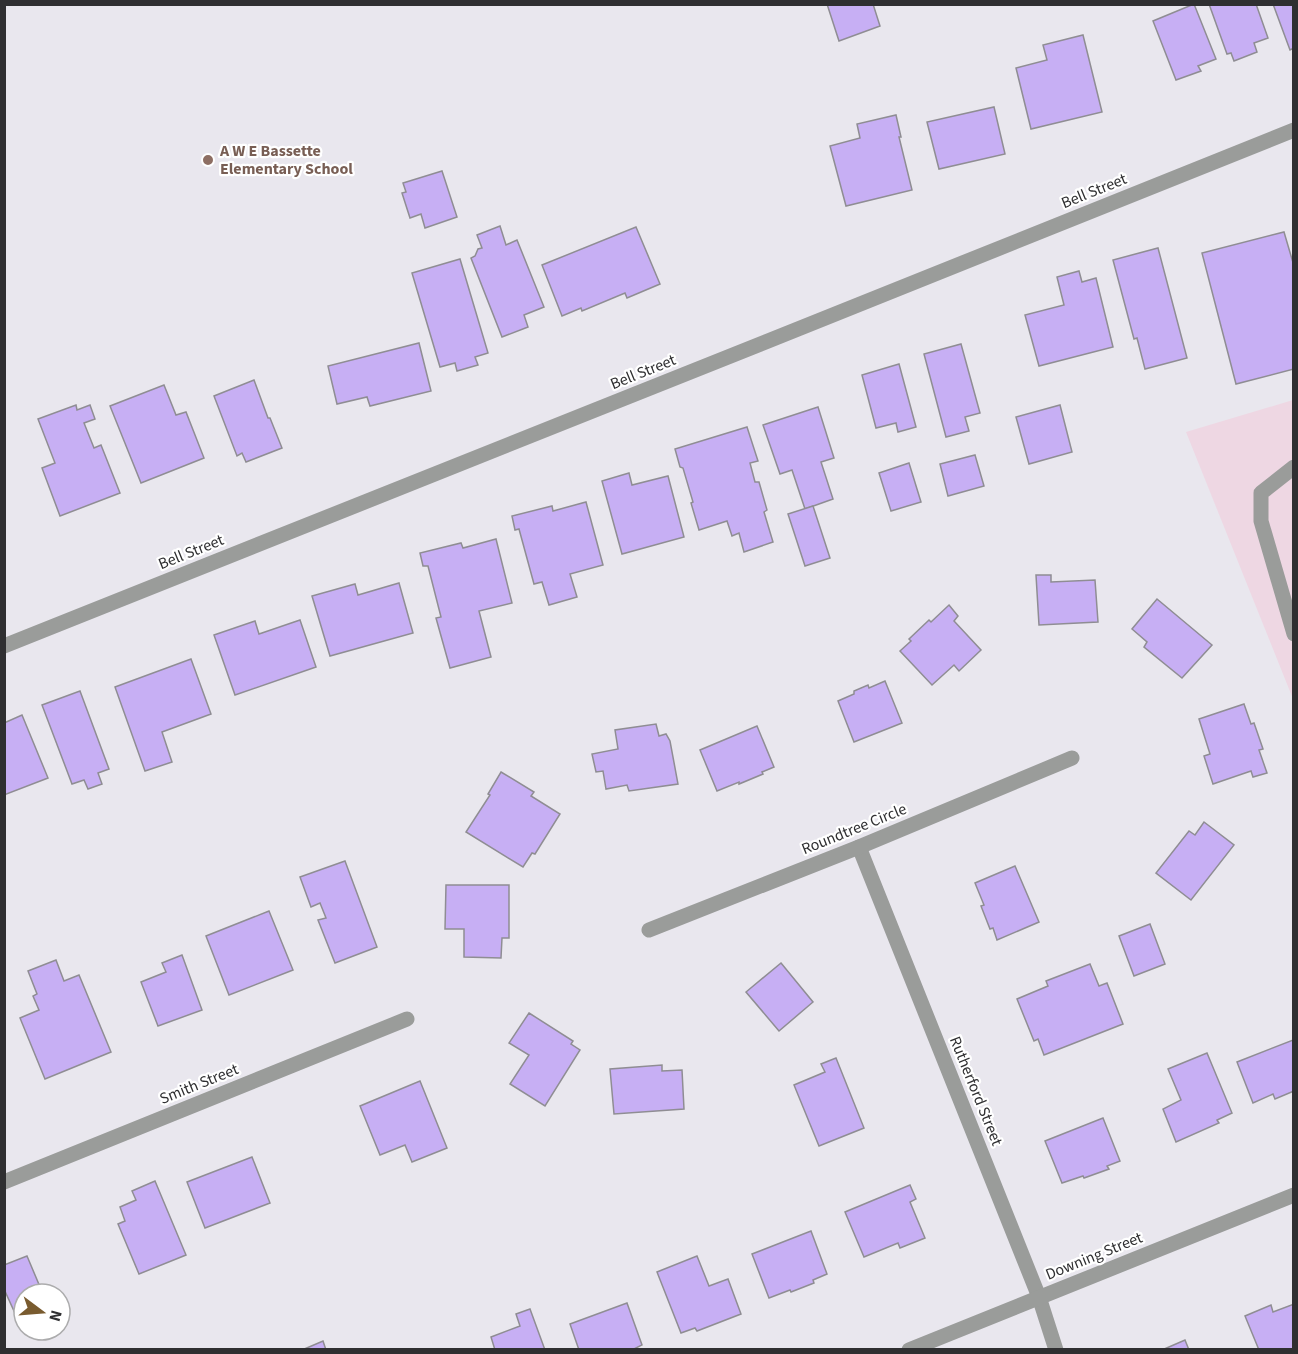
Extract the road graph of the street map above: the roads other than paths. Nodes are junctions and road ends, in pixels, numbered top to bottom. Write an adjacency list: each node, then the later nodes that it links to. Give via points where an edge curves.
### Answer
1 (1293, 130): 5 (street, Bell Street)
2 (1293, 467): 3 (street, via 1261,493 1261,521)
3 (1289, 598): 4 (street)
4 (1293, 634)
5 (4, 646)
6 (1072, 758): 7 (street, Roundtree Circle)
7 (859, 847): 8 (street, Roundtree Circle); 12 (street, Rutherford Street)
8 (649, 930)
9 (407, 1019): 10 (street, Smith Street)
10 (4, 1182)
11 (1293, 1196): 12 (street, Downing Street)
12 (1038, 1298): 13 (street, Downing Street); 14 (street, Rutherford Street)
13 (909, 1350)
14 (1056, 1350)

